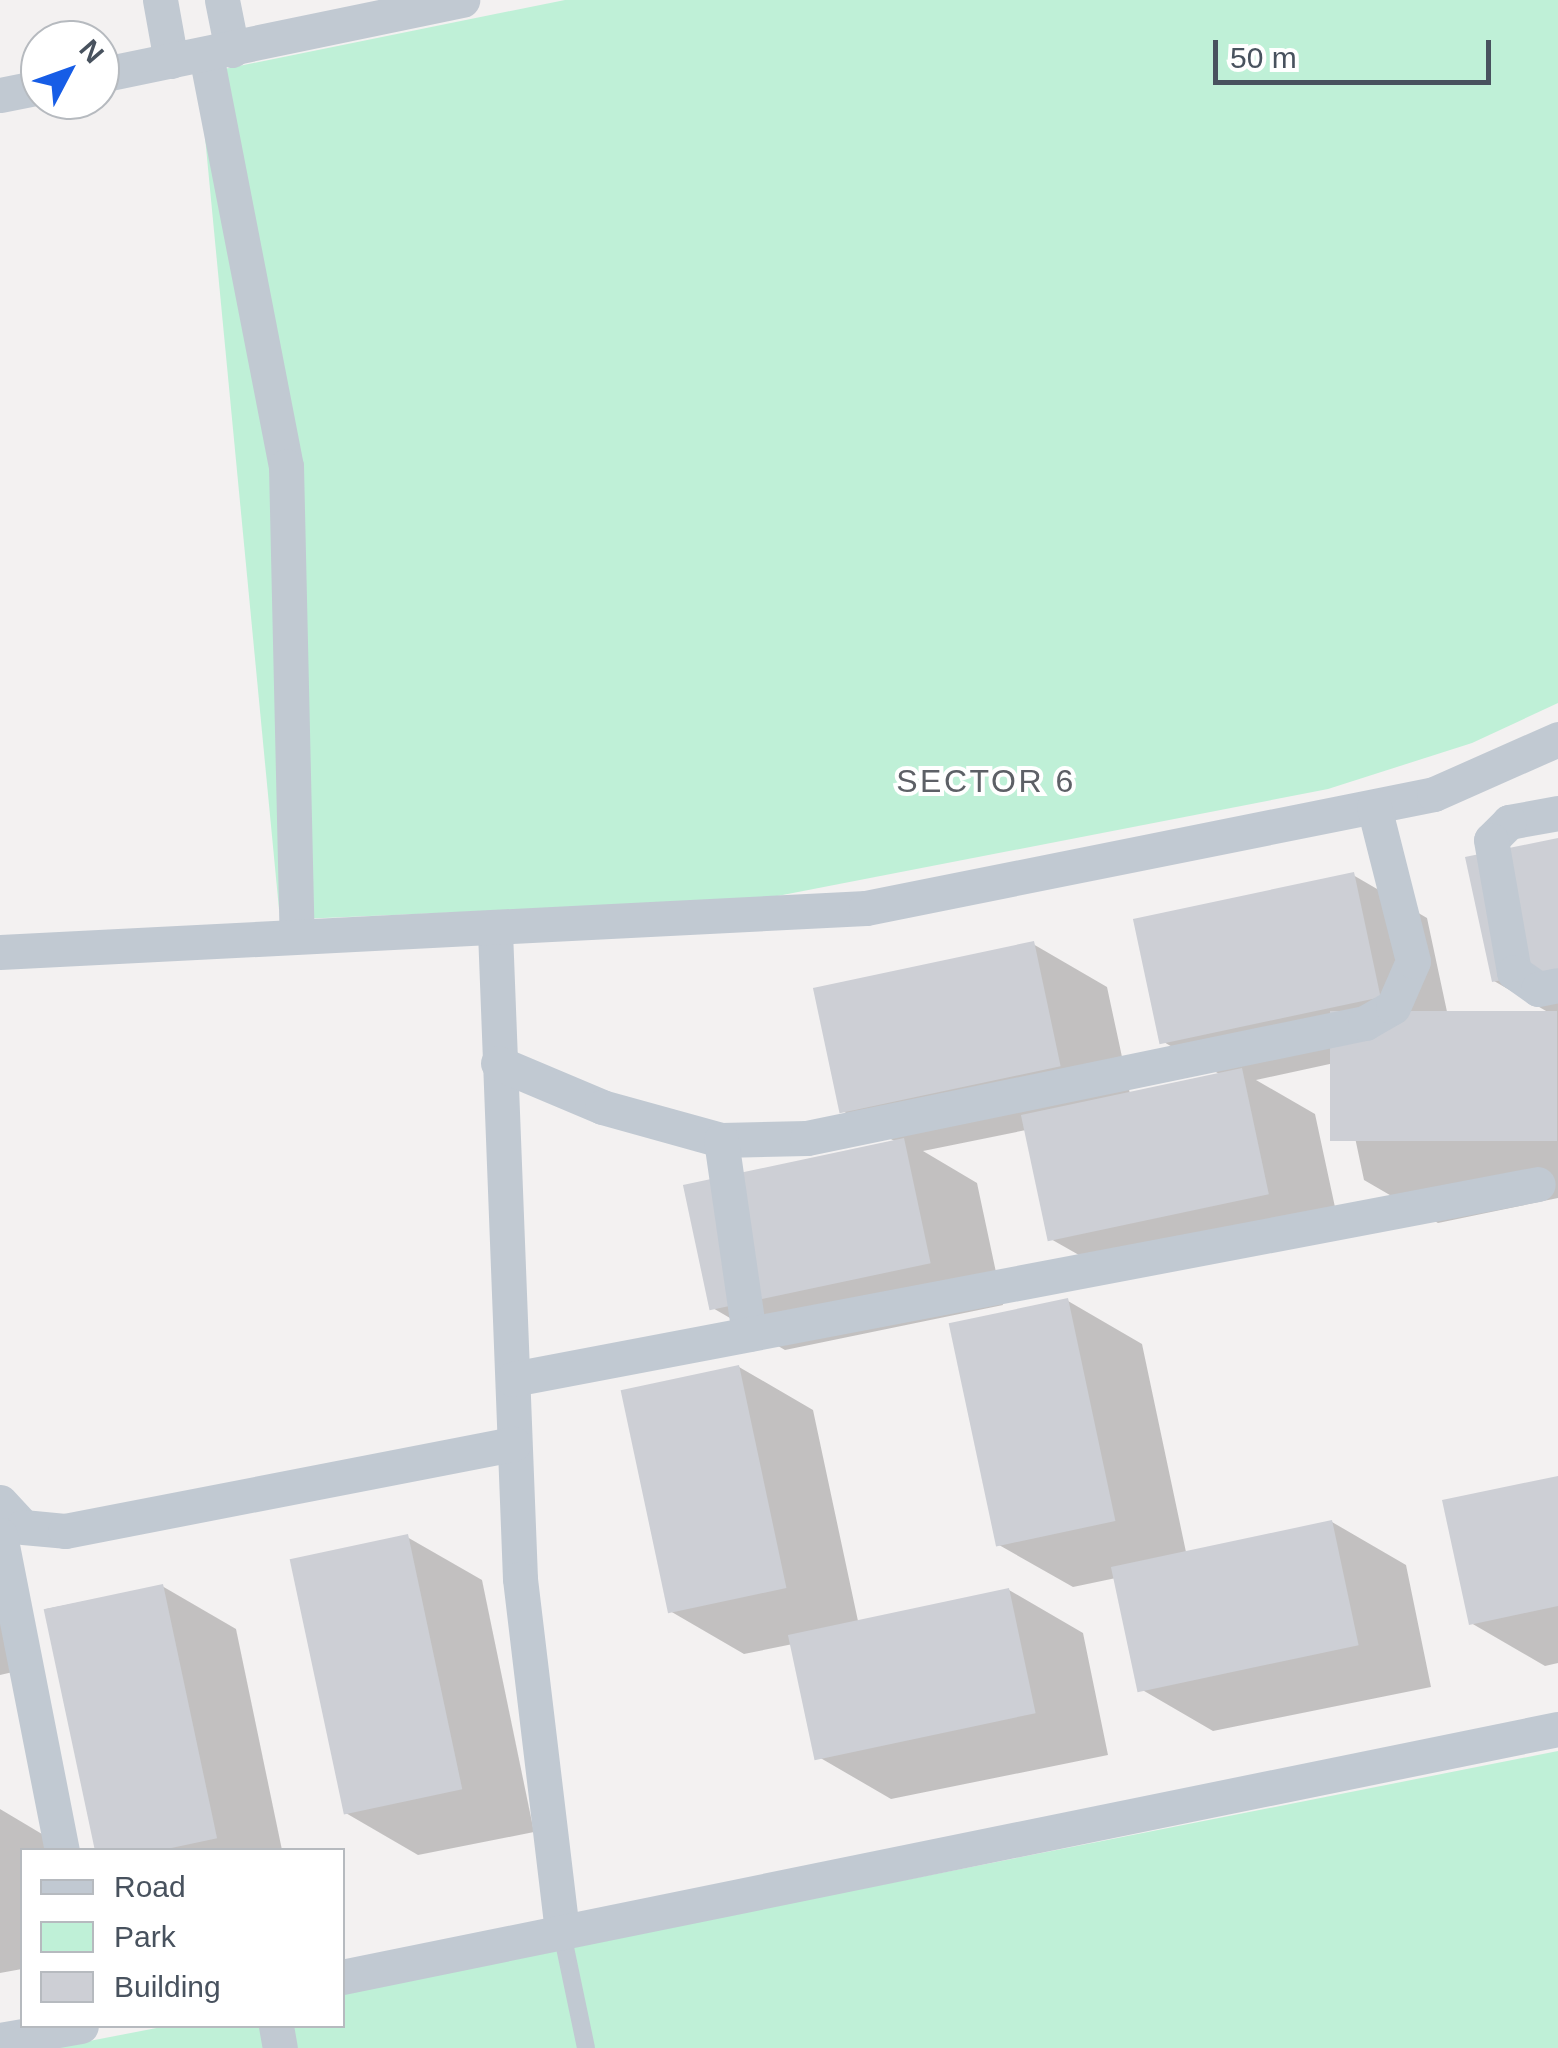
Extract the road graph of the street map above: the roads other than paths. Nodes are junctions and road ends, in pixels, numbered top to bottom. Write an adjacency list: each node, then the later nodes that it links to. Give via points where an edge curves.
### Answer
1 (160, 0): 5 (street)
2 (222, 0): 5 (street)
3 (462, 0): 4 (street)
4 (387, 7): 5 (street)
5 (203, 55): 6 (street); 11 (street, via 286,466)
6 (120, 71)
7 (1558, 739): 8 (street, via 1434,794)
8 (1374, 807): 10 (street, via 866,908); 15 (street, via 1413,961 1393,1007 1365,1023 808,1138)
9 (1558, 813): 13 (street, via 1509,822 1490,840 1514,972 1538,989)
10 (495, 930): 11 (street); 14 (street)
11 (297, 933): 12 (street)
12 (0, 952)
13 (1558, 985)
14 (498, 1062): 15 (street, via 602,1107); 18 (street)
15 (721, 1140): 17 (street)
16 (1538, 1184): 17 (street)
17 (749, 1334): 18 (street)
18 (513, 1379): 19 (street)
19 (514, 1444): 20 (street, via 65,1531 23,1527); 24 (street)
20 (0, 1502)
21 (0, 1535): 23 (street)
22 (1558, 1730): 24 (street)
23 (62, 1848)
24 (562, 1933): 25 (street); 28 (lane)
25 (345, 1976)
26 (69, 2028): 27 (street)
27 (0, 2040)
28 (586, 2048)

